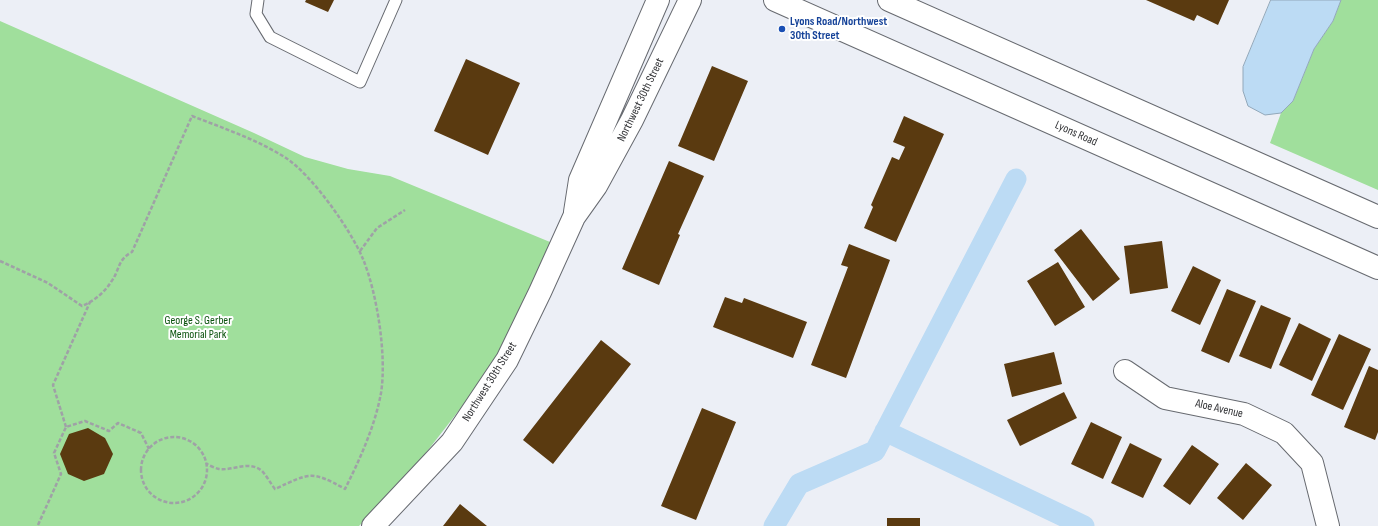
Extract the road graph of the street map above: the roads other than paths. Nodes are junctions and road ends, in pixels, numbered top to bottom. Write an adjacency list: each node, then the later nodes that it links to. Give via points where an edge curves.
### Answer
1 (258, 0): 2 (lane, via 256,14 270,37 360,82)
2 (396, 0)
3 (658, 0): 7 (main road, Northwest 30th Street, via 580,180)
4 (690, 0): 7 (main road, Northwest 30th Street, via 632,120 596,186)
5 (774, 0): 9 (main road, Lyons Road)
6 (889, 0): 8 (main road)
7 (574, 217): 11 (main road, Northwest 30th Street, via 507,360 452,442)
8 (1378, 217)
9 (1378, 268)
10 (1125, 371): 12 (main road, Aloe Avenue, via 1165,398 1244,414 1284,433 1312,463)
11 (373, 526)
12 (1328, 526)

